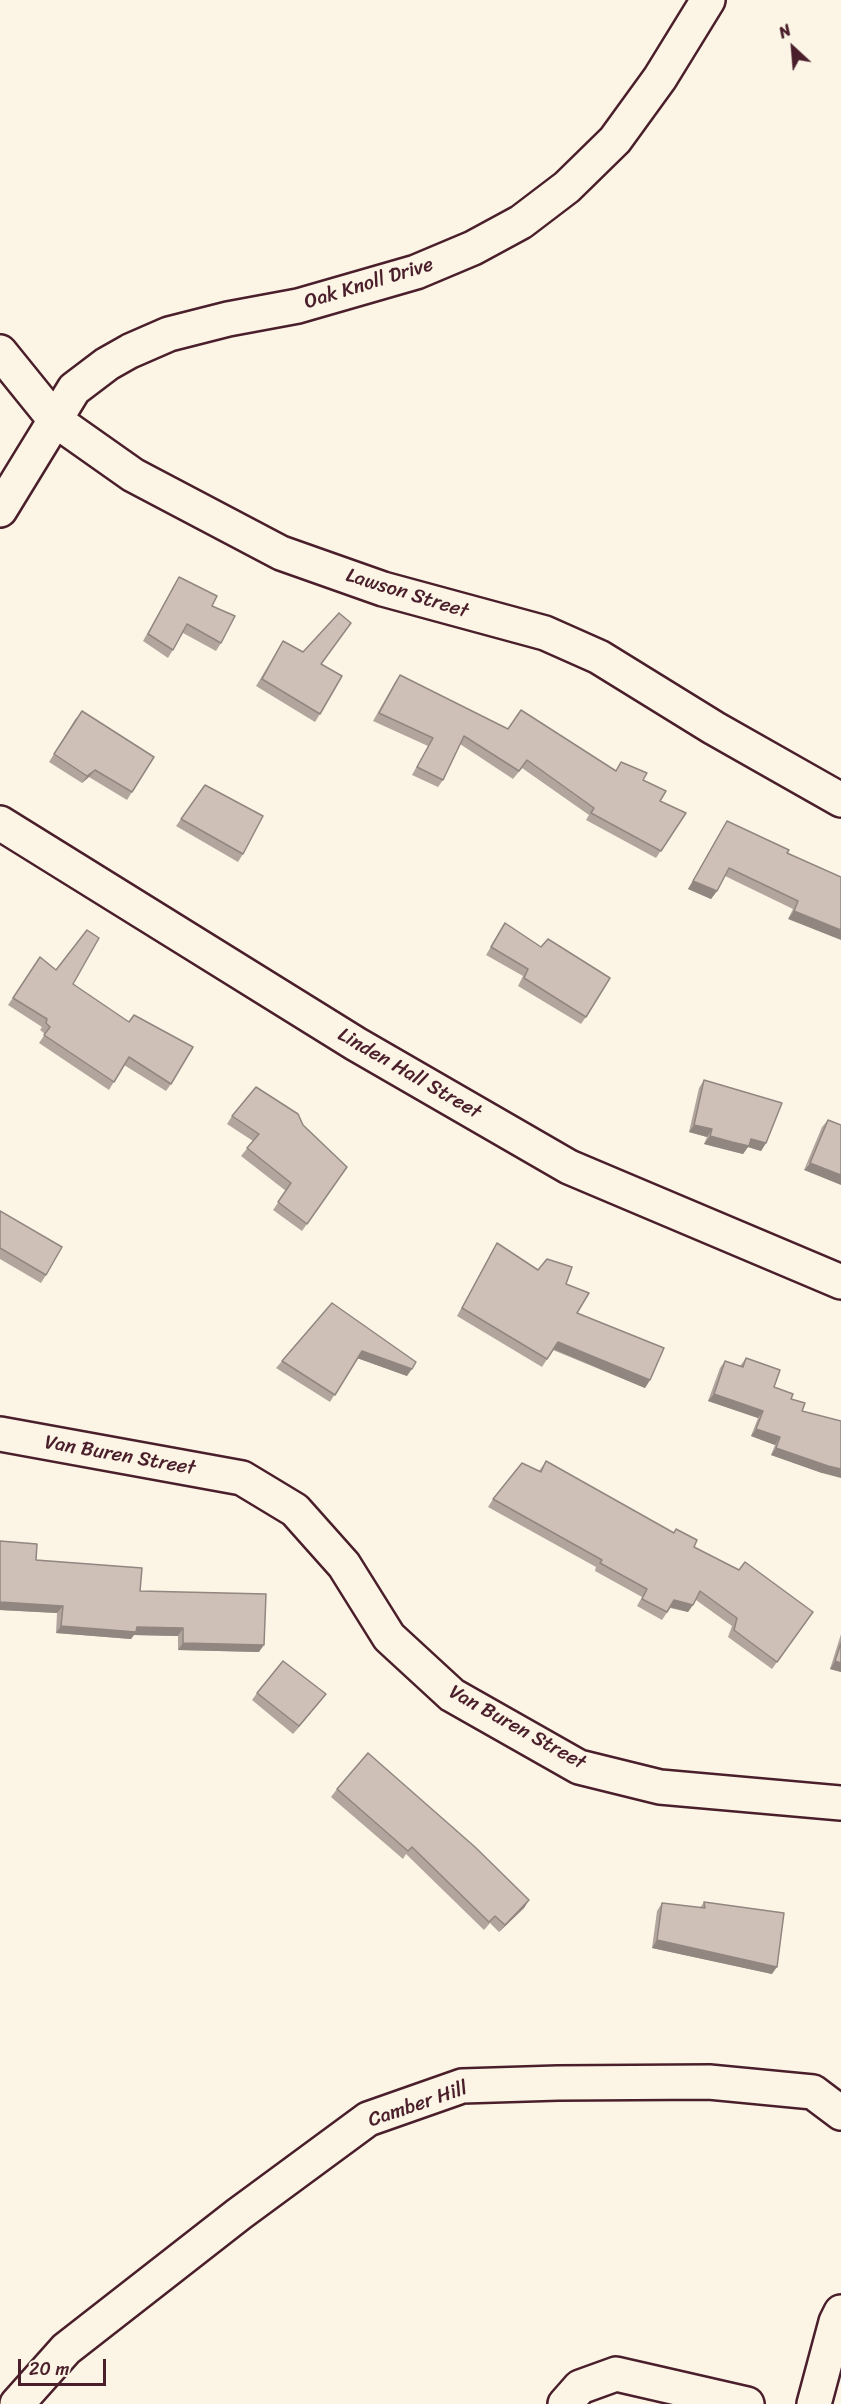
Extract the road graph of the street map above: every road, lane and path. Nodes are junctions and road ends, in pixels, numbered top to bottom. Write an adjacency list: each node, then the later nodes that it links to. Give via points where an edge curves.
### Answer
1 (708, 0): 3 (street, Oak Knoll Drive, via 660,78 615,140 567,187 521,222 416,272 298,306 228,319 159,338 107,364 74,389)
2 (0, 352): 3 (street, Lawson Street)
3 (55, 420): 4 (street, Oak Knoll Drive); 5 (street, Lawson Street, via 133,475 280,553 383,589 545,633 599,657 714,729)
4 (0, 510)
5 (841, 800)
6 (0, 823): 7 (street, Linden Hall Street, via 356,1044 569,1167)
7 (841, 1282)
8 (0, 1434): 9 (street, Van Buren Street, via 242,1478 295,1510 344,1565 388,1637 452,1695 579,1767 660,1787)
9 (841, 1803)
10 (841, 2113): 12 (street, Camber Hill, via 813,2092 710,2082 462,2086 378,2115 239,2214 66,2349)
11 (841, 2312): 15 (street)
12 (17, 2404)
13 (565, 2404): 14 (street, via 580,2387 616,2374)
14 (747, 2404)
15 (814, 2404)

